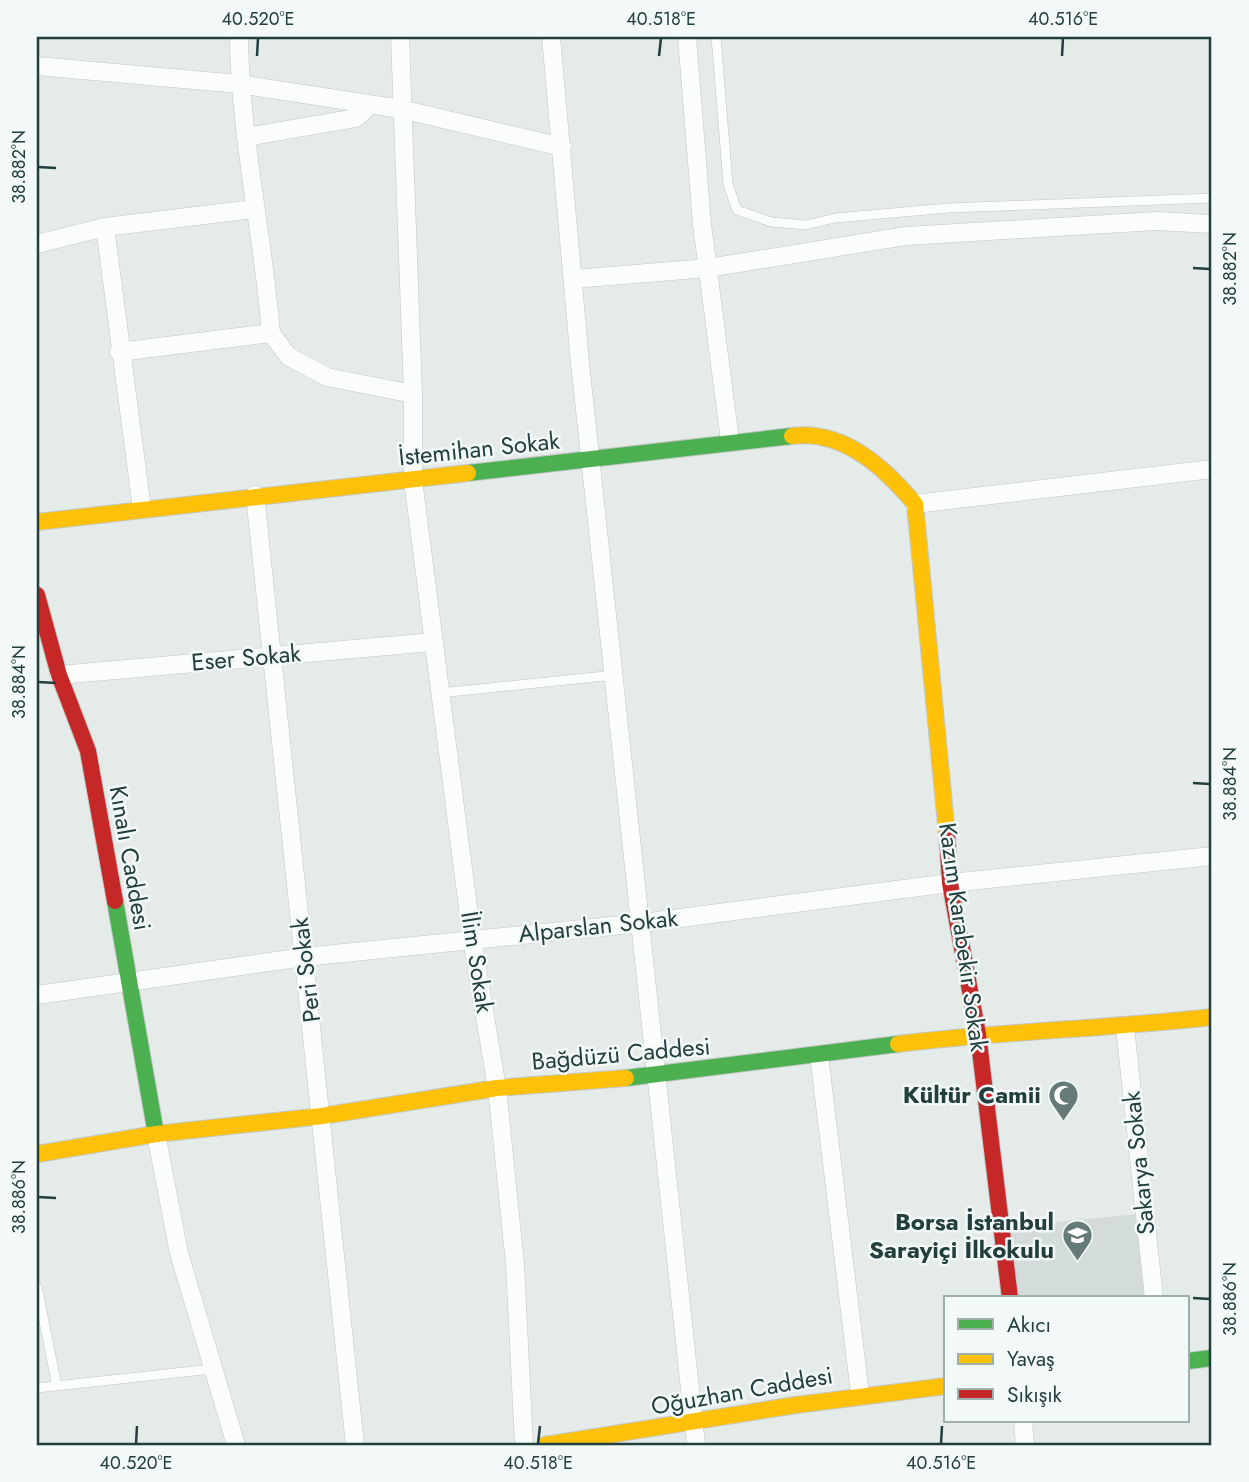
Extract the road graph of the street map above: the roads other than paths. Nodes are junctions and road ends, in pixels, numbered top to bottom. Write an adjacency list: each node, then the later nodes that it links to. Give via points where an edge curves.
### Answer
1 (239, 37): 7 (street)
2 (400, 37): 9 (street, İlim Sokak)
3 (551, 37): 11 (street)
4 (687, 37): 17 (street)
5 (716, 37): 12 (lane, via 728,184 737,209 771,222 806,225 835,218 949,208)
6 (37, 66): 7 (street)
7 (239, 84): 8 (street); 10 (street)
8 (370, 104): 9 (street); 10 (street, via 356,118)
9 (401, 109): 11 (street); 21 (street, İlim Sokak)
10 (246, 137): 13 (street)
11 (562, 147): 18 (street)
12 (1212, 198)
13 (254, 209): 15 (street); 19 (street, via 266,270)
14 (1212, 225): 17 (street, via 1156,221 906,236)
15 (105, 227): 16 (street); 20 (street)
16 (37, 244)
17 (708, 268): 18 (street); 22 (street)
18 (574, 279): 23 (street)
19 (271, 333): 20 (street); 21 (street, via 288,356 327,377)
20 (119, 352): 28 (street)
21 (413, 394): 25 (street, İlim Sokak)
22 (730, 441): 23 (street, İstemihan Sokak); 27 (street, İstemihan Sokak, via 824,436 848,445)
23 (590, 459): 25 (street, İstemihan Sokak); 34 (street)
24 (1212, 469): 27 (street)
25 (413, 480): 26 (street, İstemihan Sokak); 31 (street, İlim Sokak)
26 (255, 495): 28 (street, İstemihan Sokak); 32 (street, Peri Sokak)
27 (911, 499): 37 (street, Kazım Karabekir Sokak, via 940,740)
28 (142, 509): 29 (street, İstemihan Sokak)
29 (37, 522)
30 (38, 600): 33 (street, Kınalı Caddesi)
31 (433, 642): 32 (street, Eser Sokak); 35 (street, İlim Sokak)
32 (270, 655): 33 (street, Eser Sokak); 40 (street, Peri Sokak)
33 (59, 675): 41 (street, Kınalı Caddesi, via 88,751)
34 (615, 675): 35 (lane); 38 (street)
35 (440, 693): 39 (street, İlim Sokak)
36 (1212, 856): 37 (street, Alparslan Sokak)
37 (950, 883): 38 (street, Alparslan Sokak); 45 (street, Kazım Karabekir Sokak)
38 (642, 923): 39 (street, Alparslan Sokak); 47 (street)
39 (472, 939): 40 (street, Alparslan Sokak); 48 (street, İlim Sokak)
40 (304, 957): 41 (street, Alparslan Sokak); 49 (street, Peri Sokak)
41 (128, 984): 42 (street, Alparslan Sokak); 50 (street, Kınalı Caddesi)
42 (37, 995)
43 (1212, 1017): 44 (street, Bağdüzü Caddesi)
44 (1125, 1027): 45 (street, Bağdüzü Caddesi); 54 (street, Sakarya Sokak)
45 (978, 1034): 46 (street, Bağdüzü Caddesi); 53 (street, Kazım Karabekir Sokak)
46 (819, 1055): 47 (street, Bağdüzü Caddesi); 61 (street)
47 (655, 1076): 48 (street, Bağdüzü Caddesi); 63 (street)
48 (497, 1088): 49 (street, Bağdüzü Caddesi); 67 (street, İlim Sokak, via 515,1264)
49 (322, 1116): 50 (street, Bağdüzü Caddesi); 66 (street, Peri Sokak)
50 (156, 1134): 51 (street, Bağdüzü Caddesi); 57 (street, via 179,1253)
51 (37, 1154)
52 (37, 1287): 58 (lane)
53 (1010, 1296)
54 (1154, 1296)
55 (1212, 1358): 56 (street)
56 (1190, 1361)
57 (212, 1369): 58 (lane); 65 (street)
58 (57, 1386): 60 (lane)
59 (944, 1386): 61 (street, Oğuzhan Caddesi)
60 (37, 1388)
61 (860, 1394): 63 (street, Oğuzhan Caddesi)
62 (1023, 1422): 70 (street)
63 (694, 1423): 64 (street, Oğuzhan Caddesi); 69 (street)
64 (579, 1443): 68 (street, Oğuzhan Caddesi)
65 (236, 1445)
66 (355, 1445)
67 (524, 1445)
68 (545, 1445)
69 (696, 1445)
70 (1025, 1445)

